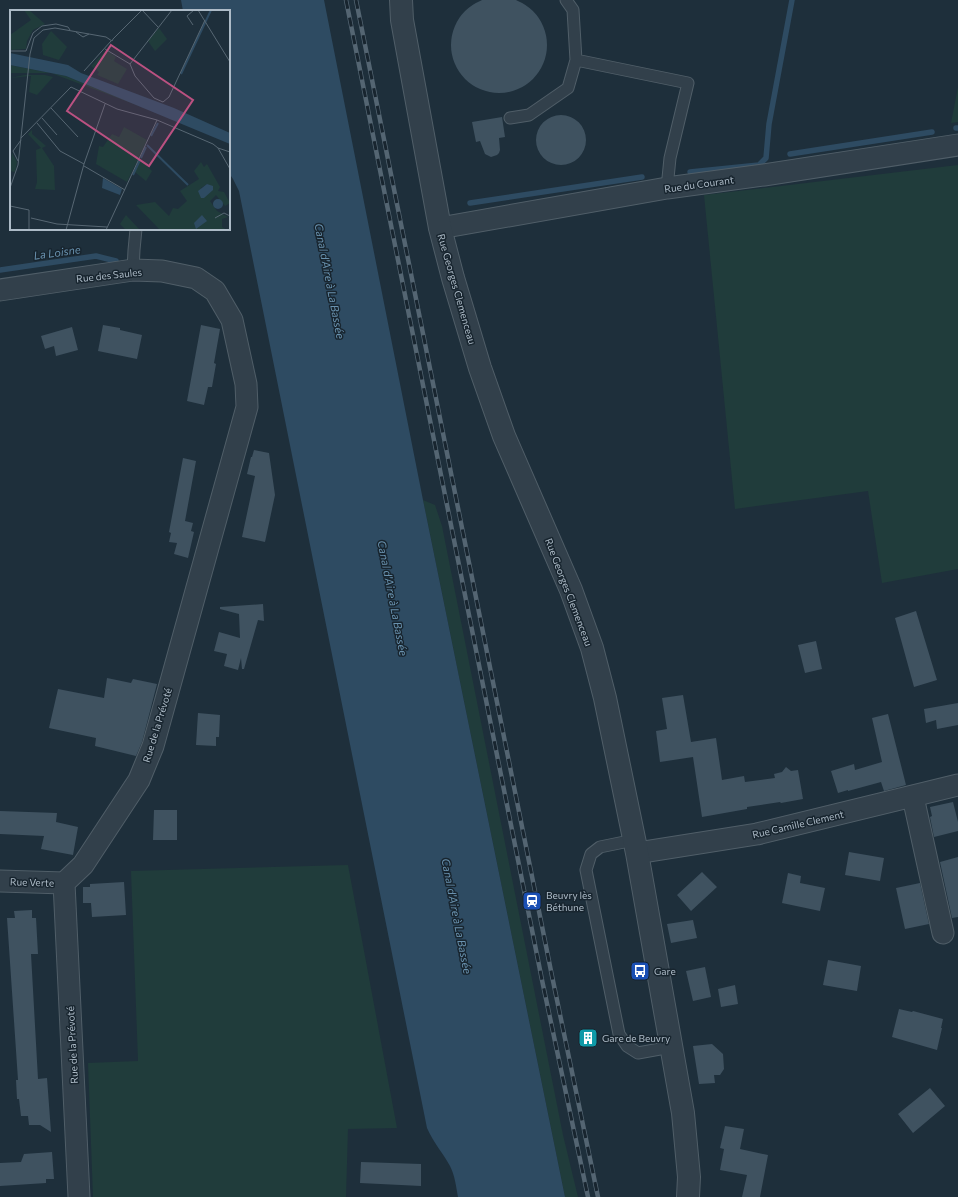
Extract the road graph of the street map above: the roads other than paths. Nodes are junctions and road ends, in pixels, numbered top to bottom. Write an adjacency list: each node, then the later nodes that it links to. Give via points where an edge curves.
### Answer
1 (401, 0): 7 (street, Rue Georges Clemenceau, via 402,20)
2 (566, 0): 3 (lane, via 573,10)
3 (576, 60): 4 (lane, via 568,88 529,115); 6 (lane, via 688,83 670,158)
4 (510, 118)
5 (958, 145): 6 (street, Rue du Courant)
6 (667, 188): 7 (street, Rue du Courant)
7 (440, 228): 14 (street, Rue Georges Clemenceau, via 480,368 504,436 571,590 592,648)
8 (136, 230): 9 (lane)
9 (133, 270): 10 (street, Rue des Saules); 11 (street, Rue des Saules, via 162,271 196,278)
10 (0, 290)
11 (215, 291): 16 (street, Rue de la Prévoté, via 232,320 246,384 247,407 153,746 139,780 83,865)
12 (958, 785): 13 (street, Rue Camille Clement)
13 (913, 797): 14 (street, Rue Camille Clement, via 757,834); 17 (street)
14 (636, 846): 18 (street, Rue Georges Clemenceau); 18 (lane, via 600,846 590,854 586,870 619,1034 627,1046 638,1053)
15 (0, 881): 16 (street, Rue Verte)
16 (64, 883): 19 (street, Rue de la Prévoté)
17 (943, 933)
18 (672, 1047): 20 (street, Rue Georges Clemenceau, via 683,1113 689,1177)
19 (79, 1197)
20 (688, 1197)

